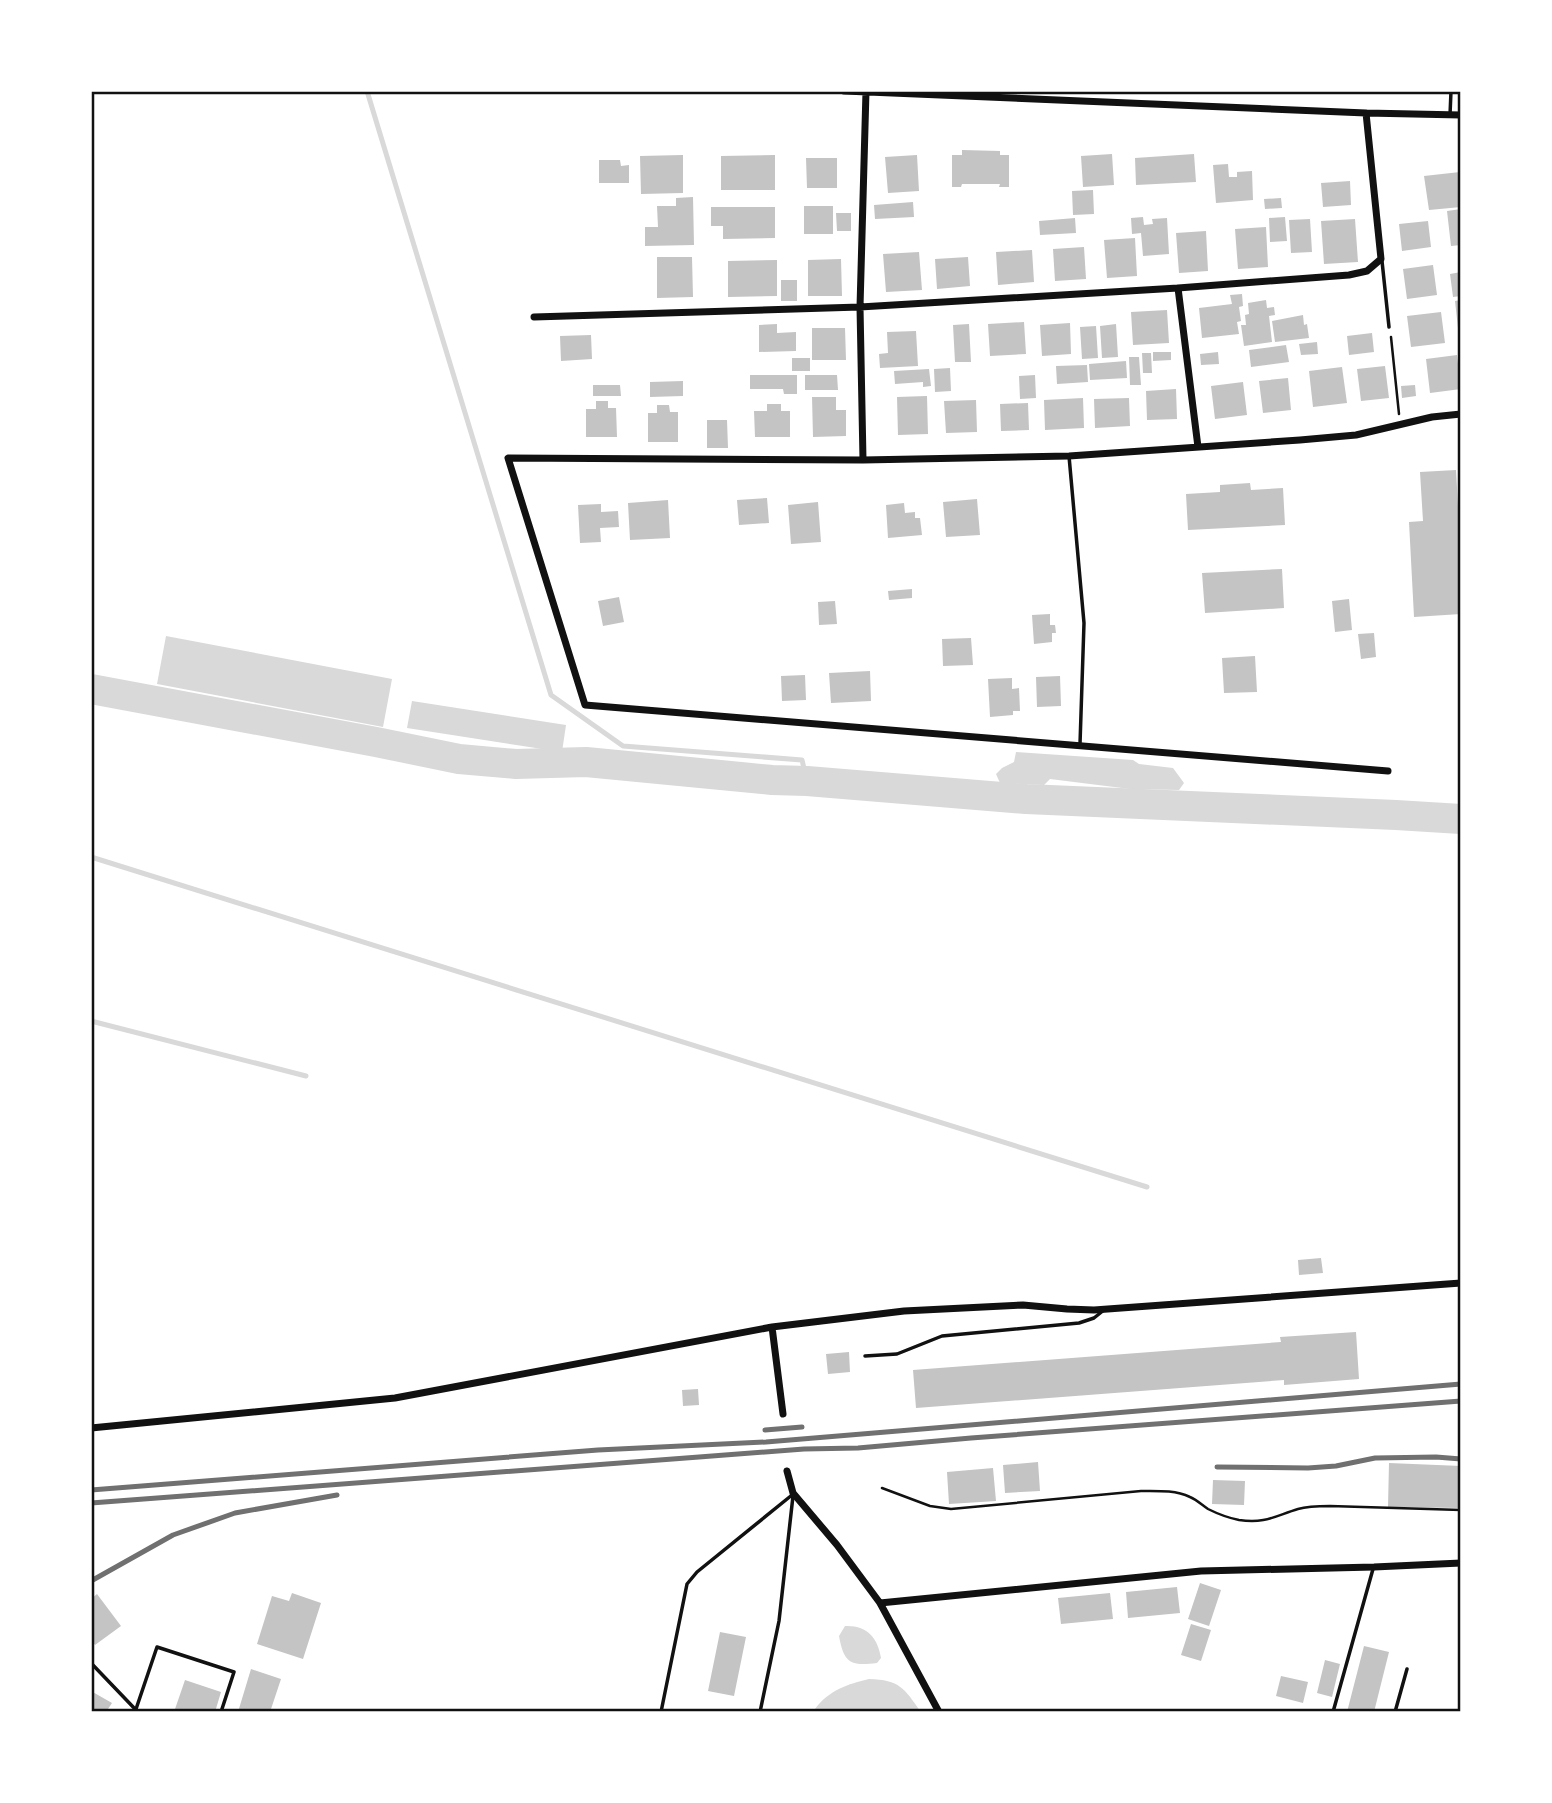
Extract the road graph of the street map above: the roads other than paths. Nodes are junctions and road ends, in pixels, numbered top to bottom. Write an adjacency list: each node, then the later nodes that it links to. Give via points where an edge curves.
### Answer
1 (844, 91): 3 (street)
2 (1451, 91): 5 (lane)
3 (866, 92): 4 (street); 9 (street)
4 (1366, 113): 5 (street); 7 (street)
5 (1450, 115): 6 (street)
6 (1461, 115)
7 (1381, 259): 8 (street, via 1367,271 1349,275); 11 (lane)
8 (1178, 288): 9 (street); 13 (street)
9 (860, 307): 10 (street); 15 (street)
10 (534, 317)
11 (1390, 327)
12 (1461, 414): 13 (street, via 1356,435)
13 (1198, 447): 14 (street)
14 (1069, 456): 15 (street); 16 (lane, via 1084,623)
15 (863, 460): 16 (street, via 508,458 585,705)
16 (1080, 746): 17 (street)
17 (1388, 771)
18 (1461, 1283): 19 (street)
19 (1106, 1309): 20 (street, via 951,1307); 21 (lane, via 1079,1323 942,1336 897,1354)
20 (772, 1327): 22 (street); 23 (street, via 395,1398)
21 (865, 1356)
22 (783, 1414)
23 (91, 1428)
24 (787, 1471): 25 (street)
25 (793, 1493): 28 (street); 33 (lane, via 687,1584); 34 (lane, via 779,1621)
26 (1461, 1563): 27 (street)
27 (1374, 1567): 28 (street, via 1201,1571); 36 (lane)
28 (880, 1603): 35 (street)
29 (91, 1663): 31 (lane)
30 (1407, 1669): 37 (lane)
31 (136, 1711): 32 (lane, via 156,1647 234,1672)
32 (221, 1712)
33 (661, 1712)
34 (760, 1712)
35 (939, 1712)
36 (1333, 1712)
37 (1395, 1712)

